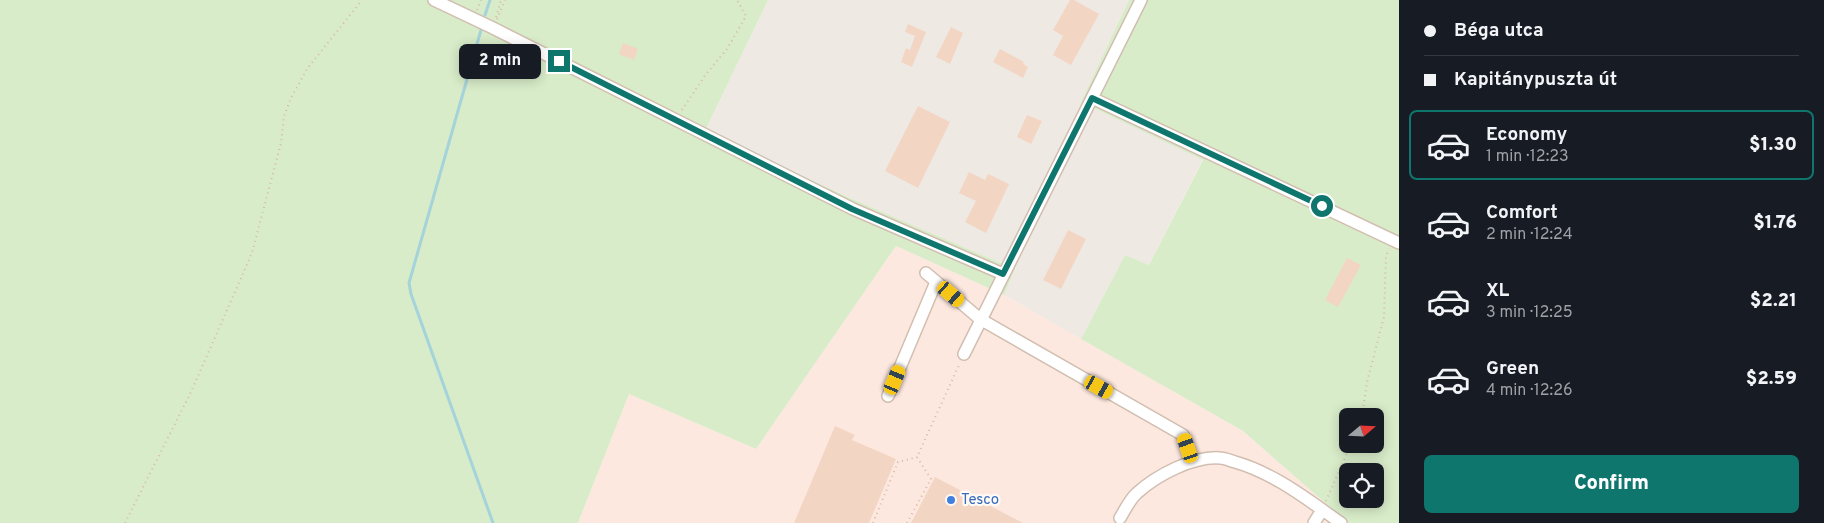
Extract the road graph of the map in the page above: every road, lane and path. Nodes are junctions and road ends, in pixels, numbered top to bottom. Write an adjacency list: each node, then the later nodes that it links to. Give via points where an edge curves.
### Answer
1 (362, 0): 23 (path, via 307,69 291,98 252,253 191,392)
2 (434, 0): 7 (street)
3 (500, 0): 7 (path)
4 (505, 0): 7 (path)
5 (737, 0): 9 (path, via 746,16 727,49)
6 (1141, 0): 8 (street)
7 (493, 28): 9 (street)
8 (1092, 98): 10 (street); 12 (street)
9 (675, 120): 12 (street, via 852,209)
10 (1396, 241): 17 (path, via 1386,256 1384,317)
11 (926, 273): 13 (street)
12 (1003, 274): 14 (street)
13 (936, 282): 14 (street); 16 (street)
14 (980, 320): 15 (street); 20 (street, via 1183,435)
15 (964, 354): 19 (path)
16 (888, 396)
17 (1363, 408)
18 (1347, 453): 21 (path)
19 (917, 457): 24 (path, via 898,462); 25 (path, via 930,479)
20 (1192, 461): 21 (street, via 1220,458 1248,466 1275,479); 22 (street, via 1136,494)
21 (1322, 510): 26 (street); 27 (street)
22 (1120, 518)
23 (125, 523)
24 (873, 523)
25 (907, 523)
26 (1314, 523)
27 (1341, 523)

